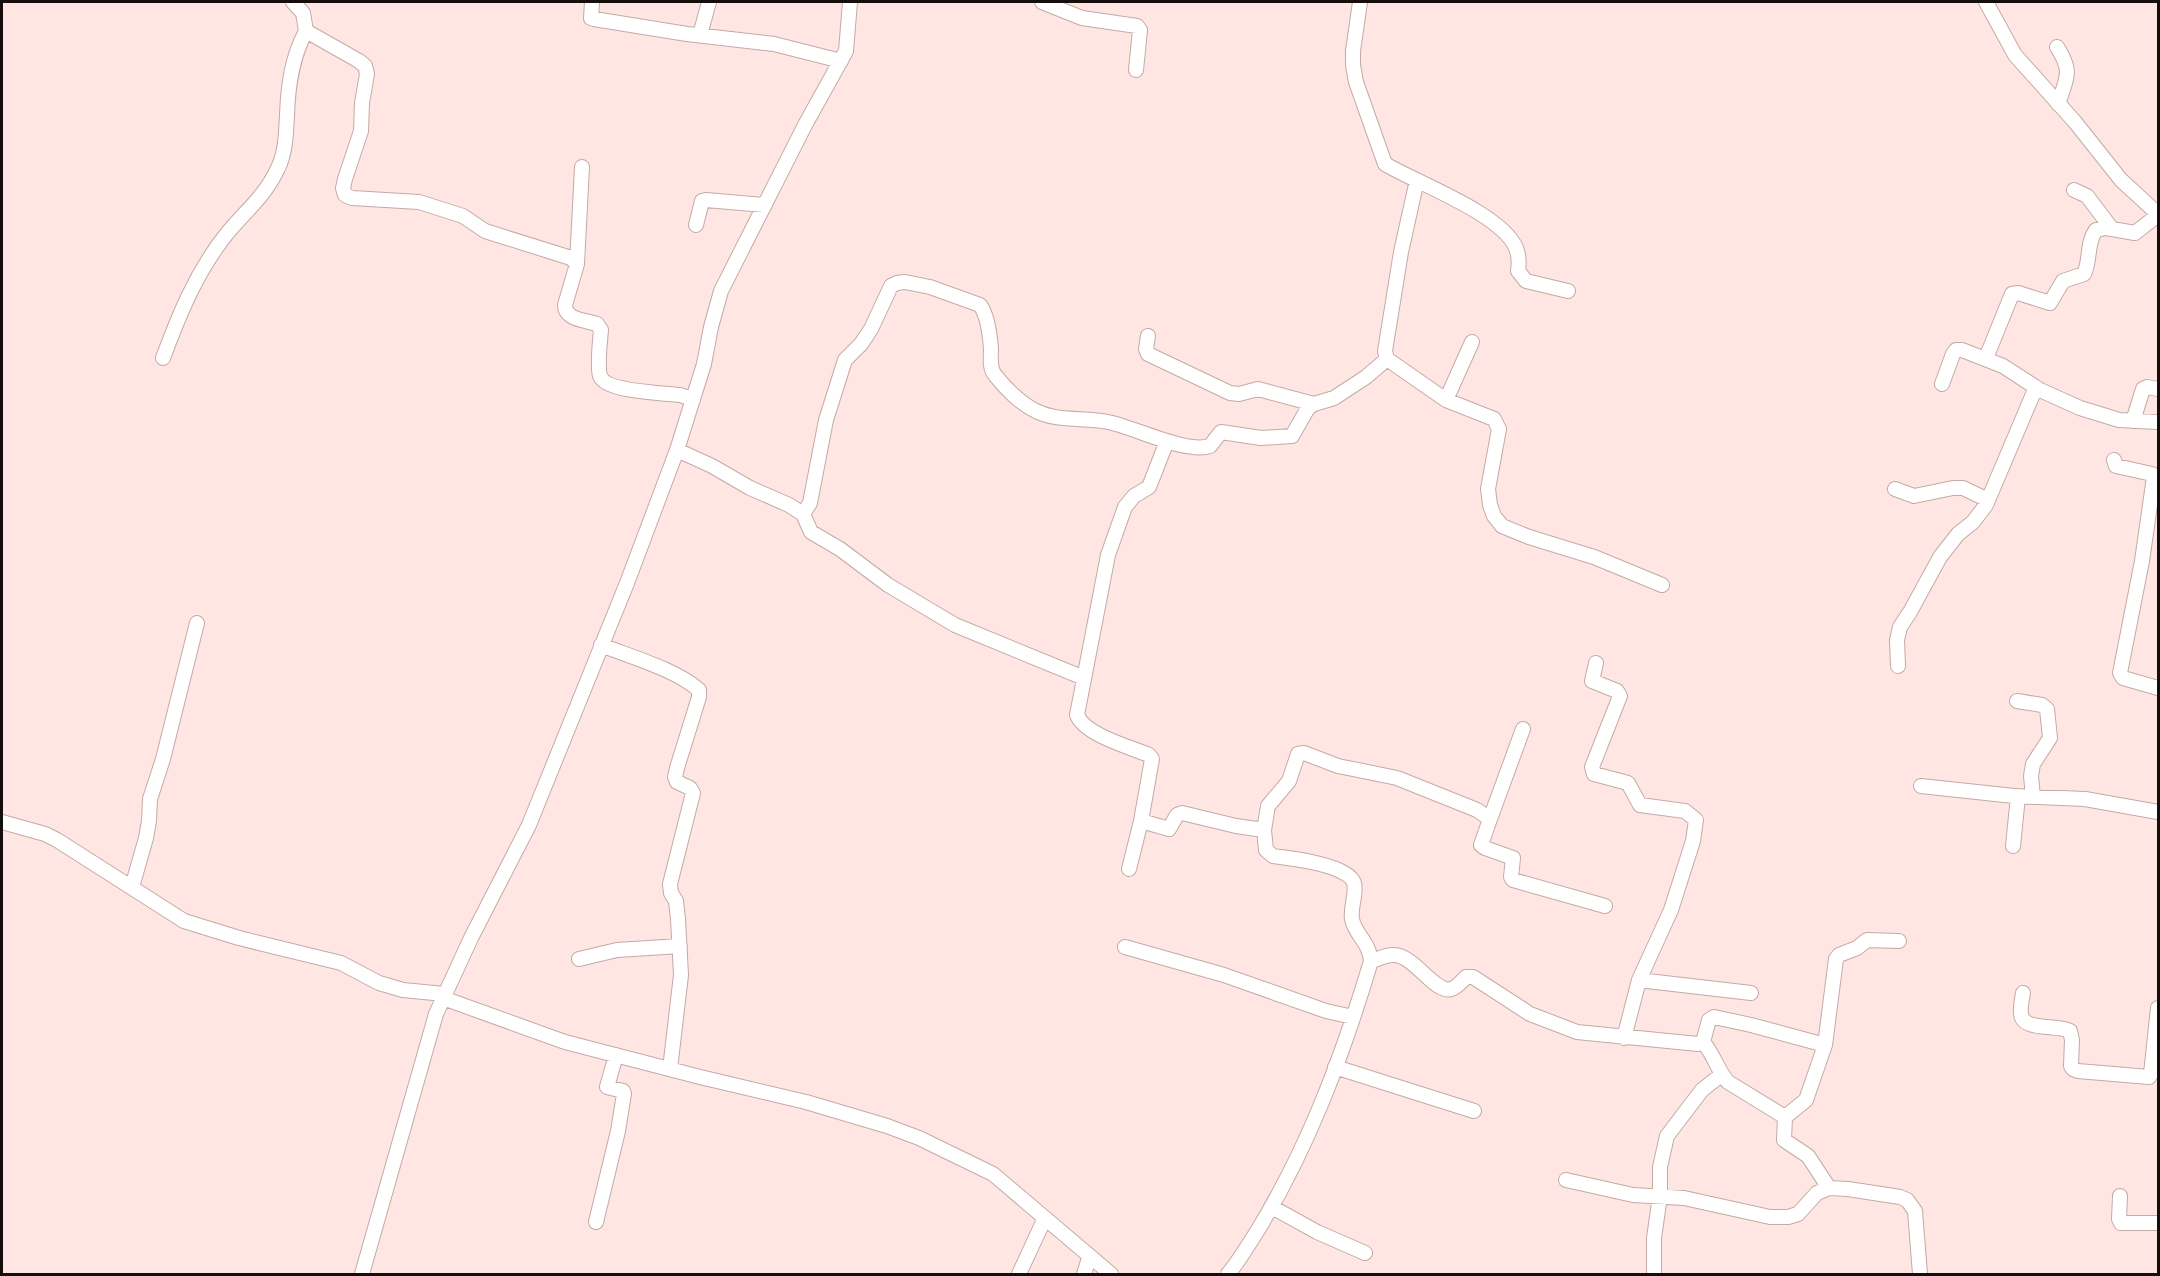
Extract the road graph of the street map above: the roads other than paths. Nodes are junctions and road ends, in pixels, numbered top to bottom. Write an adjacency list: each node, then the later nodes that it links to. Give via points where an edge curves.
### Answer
1 (293, 2): 8 (street, via 303,13)
2 (592, 2): 9 (street, via 590,15 594,19)
3 (710, 2): 9 (street)
4 (850, 2): 11 (street, via 846,51)
5 (1360, 2): 15 (street, via 1353,51 1356,82 1385,165)
6 (1986, 2): 13 (street, via 2015,55)
7 (1049, 3): 12 (street, via 1082,18 1137,27 1140,30)
8 (306, 31): 21 (street, via 359,61 368,74 361,131 345,179 345,195 420,202 463,216 485,231 566,256); 25 (street, via 293,63 280,166 267,191 204,266 179,314)
9 (700, 36): 11 (street, via 774,44)
10 (2057, 47): 13 (street, via 2068,69)
11 (841, 61): 17 (street)
12 (1136, 70)
13 (2058, 104): 18 (street, via 2121,180)
14 (582, 167): 21 (street)
15 (1417, 180): 22 (street, via 1472,208 1508,235 1516,248 1518,271 1526,281); 27 (street, via 1401,252 1385,351)
16 (2074, 190): 20 (street, via 2087,196)
17 (765, 205): 19 (street, via 702,201); 31 (street, via 721,291)
18 (2158, 215): 20 (street, via 2135,233)
19 (696, 225)
20 (2112, 229): 26 (street, via 2096,230 2084,274 2063,281 2050,303 2012,294)
21 (577, 264): 31 (street, via 565,312 597,324 601,330 602,380 610,385)
22 (1568, 291)
23 (1148, 336): 33 (street, via 1148,354 1230,393 1258,389)
24 (1472, 342): 32 (street)
25 (163, 358)
26 (1986, 358): 28 (street, via 1956,350); 29 (street)
27 (1387, 359): 32 (street); 33 (street, via 1334,398)
28 (1942, 384)
29 (2036, 387): 34 (street, via 2100,416); 40 (street)
30 (2158, 389): 34 (street, via 2143,389)
31 (693, 400): 37 (street)
32 (1446, 400): 42 (street, via 1498,423 1488,489 1494,516 1502,526)
33 (1314, 404): 36 (street, via 1292,436 1254,438 1221,432 1210,446 1201,448)
34 (2133, 421): 35 (street)
35 (2158, 422)
36 (1167, 441): 41 (street, via 1109,422 1034,411 992,372 987,324 980,305 930,287 901,282 891,286 871,329 844,360 826,420 810,502); 47 (street, via 1149,487 1125,507 1108,555)
37 (676, 450): 41 (street); 44 (street)
38 (2114, 460): 48 (street, via 2116,466 2154,477 2120,673 2123,678)
39 (1896, 489): 40 (street, via 1914,495 1963,488)
40 (1988, 501): 46 (street, via 1940,557 1900,627)
41 (803, 514): 47 (street, via 811,532 939,616)
42 (1662, 585)
43 (197, 623): 61 (street, via 150,799 146,838)
44 (601, 645): 64 (street, via 669,672 699,690 675,777 693,793 670,884 676,901); 71 (street, via 529,825)
45 (1596, 663): 68 (street, via 1592,681 1620,696 1592,767 1594,774 1628,783 1640,805 1685,811 1696,820 1671,910)
46 (1898, 666)
47 (1084, 678): 56 (street, via 1078,709 1080,720 1088,728 1152,759)
48 (2158, 688)
49 (2017, 701): 53 (street, via 2047,709 2050,738 2033,764)
50 (1523, 729): 55 (street)
51 (1921, 786): 52 (street)
52 (2018, 796): 53 (street); 59 (street)
53 (2033, 797): 54 (street, via 2085,799)
54 (2158, 812)
55 (1490, 819): 58 (street, via 1478,810 1397,778 1338,766 1300,752 1289,781 1268,806); 62 (street, via 1481,845 1512,858 1513,880)
56 (1141, 821): 58 (street, via 1169,829 1177,815 1188,813); 60 (street)
57 (2, 822): 61 (street, via 51,837)
58 (1264, 830): 67 (street, via 1269,854 1332,867 1349,875 1354,885 1352,919 1366,942)
59 (2013, 846)
60 (1129, 869)
61 (132, 887): 71 (street, via 184,921 341,963 379,983)
62 (1605, 906)
63 (1899, 941): 76 (street, via 1867,940 1836,959)
64 (680, 946): 66 (street, via 617,950); 79 (street, via 681,975)
65 (1125, 946): 73 (street)
66 (579, 958)
67 (1371, 961): 73 (street); 74 (street, via 1401,956 1448,990 1466,977 1473,977 1510,1003 1555,1025)
68 (1639, 980): 69 (street); 74 (street)
69 (1751, 993)
70 (2023, 993): 72 (street, via 2021,1013 2026,1022 2070,1031 2071,1066 2078,1071 2149,1077)
71 (443, 996): 77 (street, via 565,1042); 93 (street)
72 (2158, 1008)
73 (1353, 1017): 78 (street)
74 (1624, 1038): 75 (street)
75 (1703, 1042): 76 (street, via 1709,1020 1714,1017); 80 (street, via 1713,1053)
76 (1825, 1045): 82 (street, via 1806,1100)
77 (616, 1055): 79 (street); 89 (street, via 607,1087 624,1094)
78 (1335, 1067): 81 (street); 87 (street, via 1324,1100)
79 (670, 1069): 88 (street, via 806,1102 919,1138 993,1174)
80 (1721, 1075): 82 (street); 85 (street, via 1702,1090 1666,1136)
81 (1474, 1111)
82 (1785, 1117): 84 (street, via 1784,1140 1808,1156)
83 (1566, 1180): 85 (street, via 1633,1195)
84 (1829, 1188): 85 (street, via 1817,1193 1798,1214 1788,1217); 99 (street, via 1907,1200 1915,1211)
85 (1660, 1196): 98 (street)
86 (2120, 1196): 90 (street, via 2121,1223)
87 (1272, 1207): 91 (street); 97 (street)
88 (1044, 1220): 92 (street); 94 (street)
89 (596, 1222)
90 (2158, 1223)
91 (1365, 1253)
92 (1089, 1258): 95 (street); 96 (street)
93 (362, 1275)
94 (1019, 1275)
95 (1084, 1275)
96 (1111, 1275)
97 (1228, 1275)
98 (1654, 1275)
99 (1920, 1275)

